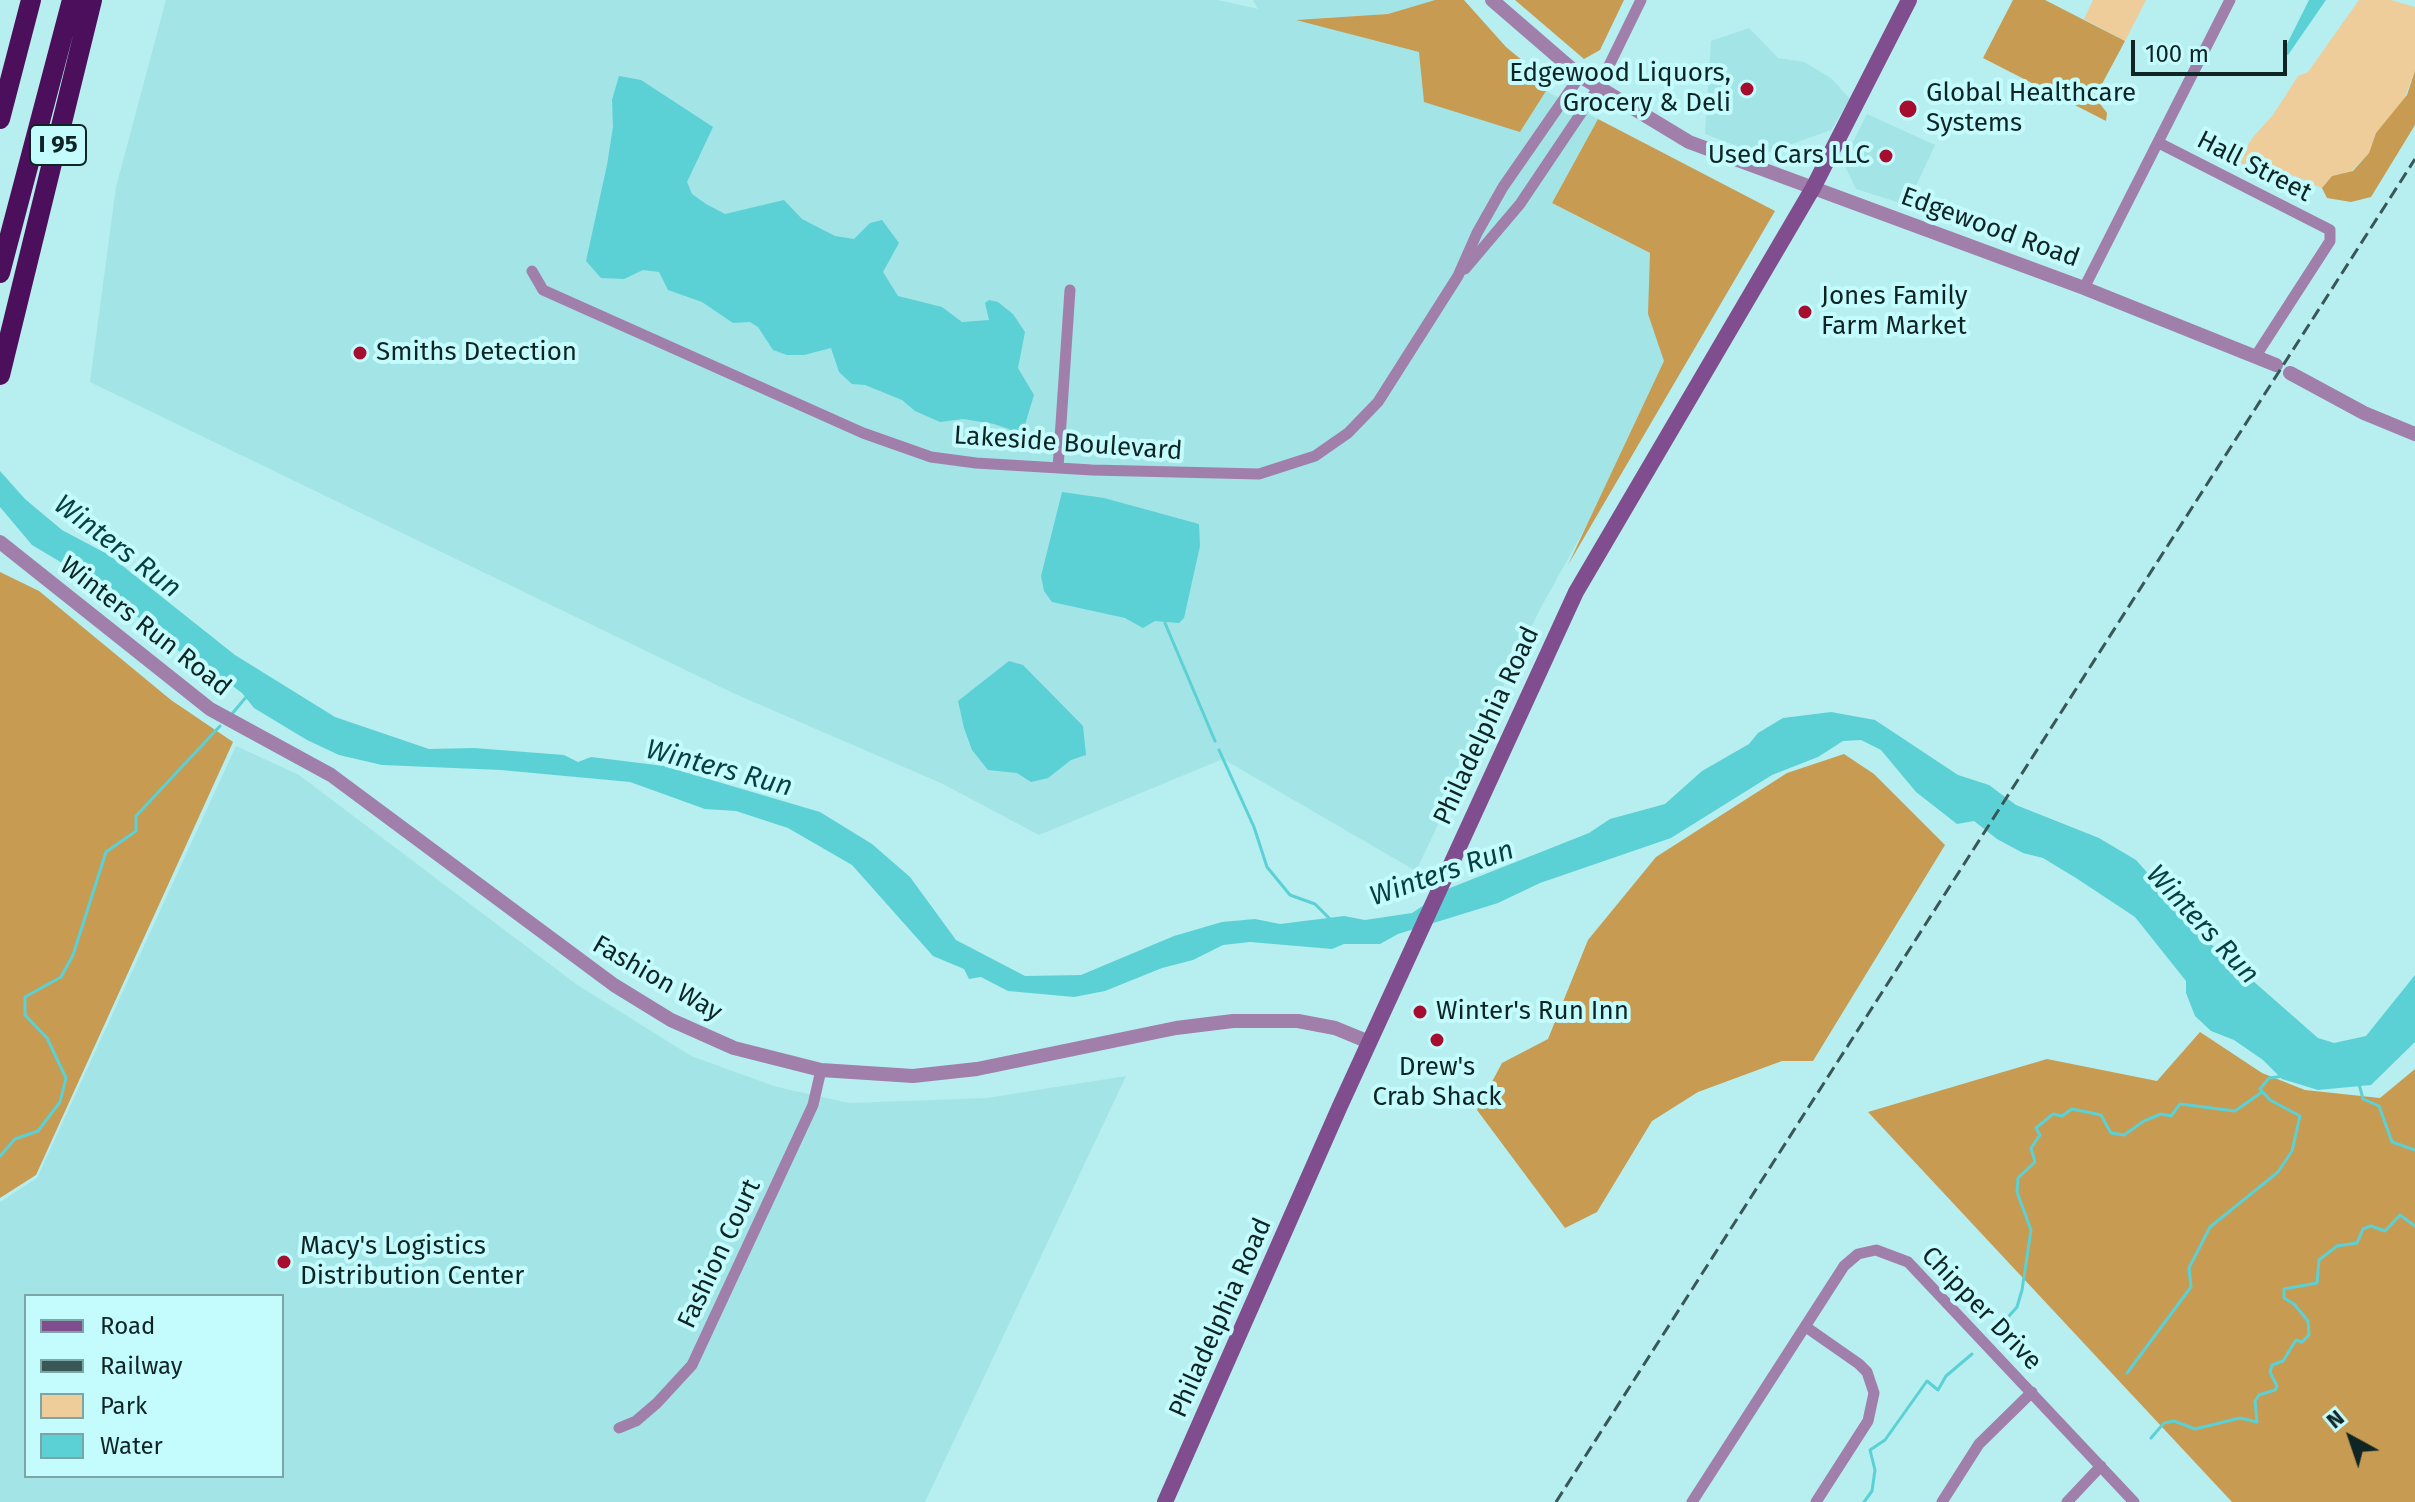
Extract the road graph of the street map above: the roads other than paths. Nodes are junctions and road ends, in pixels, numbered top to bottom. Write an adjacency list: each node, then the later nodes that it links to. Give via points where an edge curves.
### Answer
1 (31, 0): 10 (highway, I 95)
2 (72, 0): 14 (highway)
3 (92, 0): 21 (highway, I 95)
4 (1492, 0): 8 (street, Edgewood Road)
5 (1641, 0): 9 (street, Lakeside Boulevard)
6 (1909, 0): 12 (main road, Philadelphia Road)
7 (2230, 0): 11 (street)
8 (1580, 76): 9 (street, Edgewood Road); 15 (street, Lakeside Boulevard, via 1503,187)
9 (1598, 88): 12 (street, Edgewood Road, via 1689,142); 15 (street, Lakeside Boulevard, via 1520,204)
10 (0, 119)
11 (2159, 143): 16 (street); 18 (street, Hall Street, via 2330,230 2330,241)
12 (1813, 188): 16 (street, Edgewood Road); 26 (main road, Philadelphia Road, via 1576,592)
13 (532, 271): 23 (street, Lakeside Boulevard, via 543,290 900,447 956,461)
14 (0, 273)
15 (1458, 276): 23 (street, Lakeside Boulevard, via 1378,402 1348,433 1307,460 1237,475)
16 (2084, 288): 18 (street, Edgewood Road)
17 (1070, 290): 23 (street)
18 (2257, 354): 19 (street, Edgewood Road)
19 (2276, 365)
20 (2290, 373): 22 (street)
21 (0, 375)
22 (2415, 434)
23 (1058, 468)
24 (0, 542): 25 (street, Winters Run Road, via 191,696)
25 (266, 741): 27 (street, Fashion Way, via 348,787 558,947 651,1009 734,1048)
26 (1369, 1042): 27 (street, Fashion Way, via 1298,1021 1233,1021 942,1073 895,1076); 32 (main road, Philadelphia Road)
27 (821, 1070): 30 (street, Fashion Court, via 813,1105 692,1365 646,1412)
28 (1806, 1327): 29 (street, Chipper Drive, via 1844,1266 1866,1251 1887,1252 1908,1262); 33 (street, Chipper Drive); 34 (street, via 1859,1364 1874,1393 1868,1421)
29 (2032, 1392): 31 (street, Chipper Drive); 35 (street, via 1979,1444)
30 (619, 1428)
31 (2101, 1466): 36 (street); 37 (street, Chipper Drive)
32 (1165, 1502)
33 (1692, 1502)
34 (1816, 1502)
35 (1942, 1502)
36 (2067, 1502)
37 (2134, 1502)

